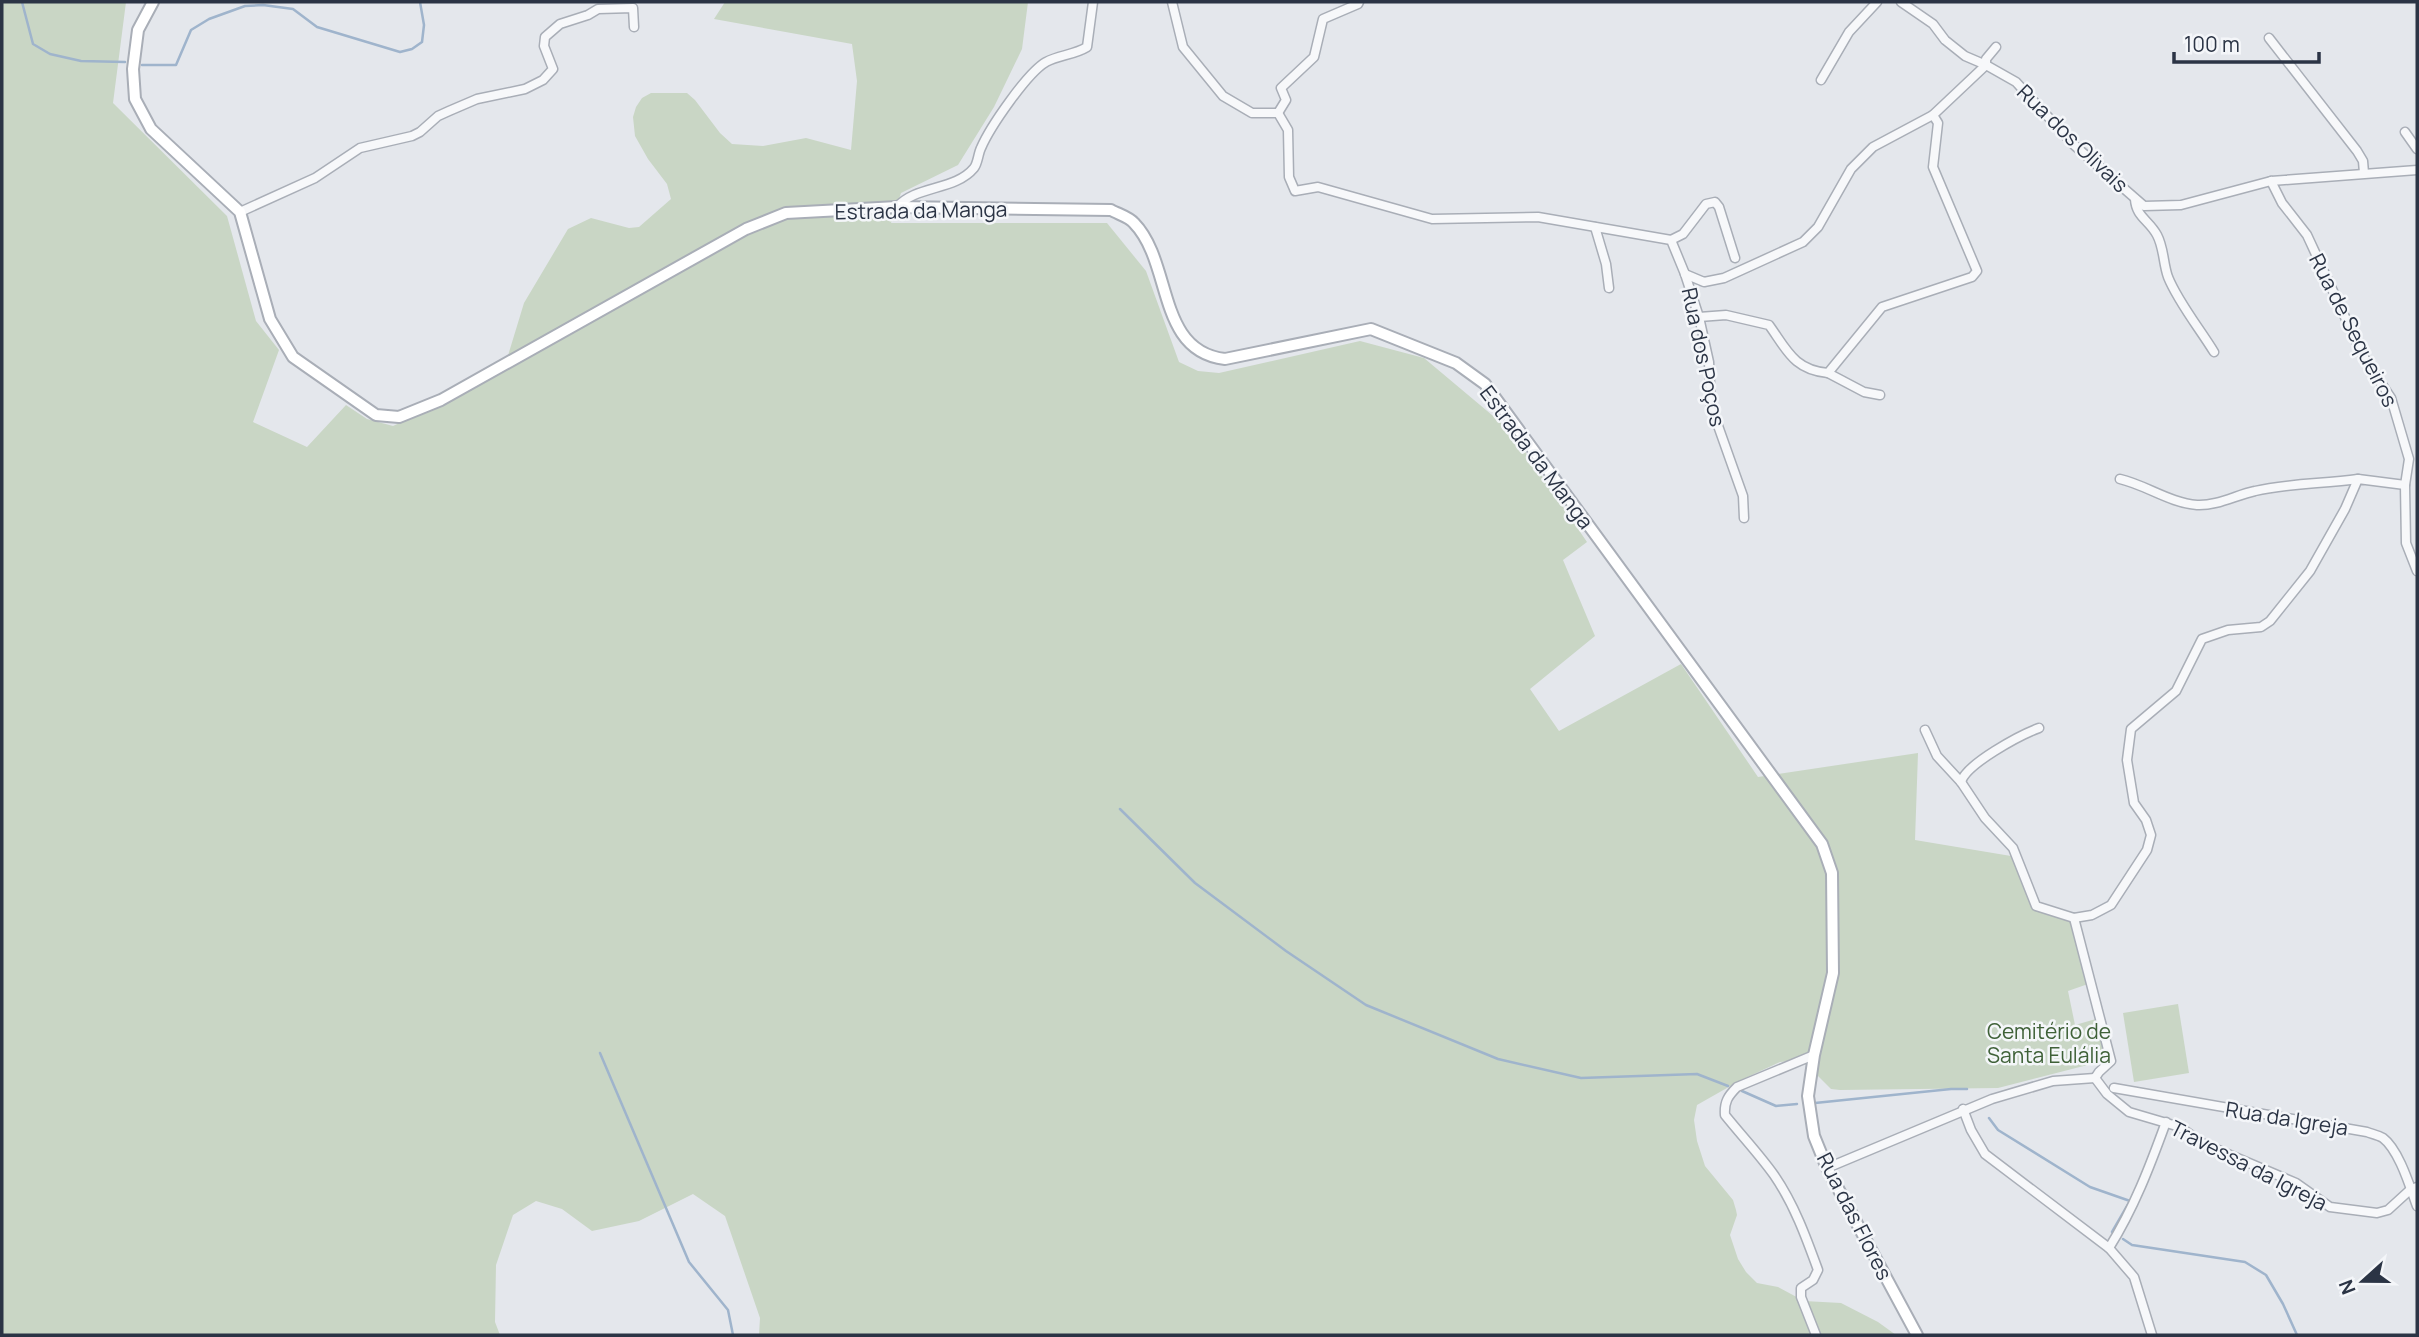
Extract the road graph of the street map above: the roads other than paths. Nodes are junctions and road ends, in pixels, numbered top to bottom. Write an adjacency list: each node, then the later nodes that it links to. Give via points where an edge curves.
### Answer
1 (153, 2): 21 (street, via 138,30 135,99 151,129)
2 (1093, 2): 20 (street, via 1087,47 1046,62 1026,80 981,148 975,168 903,200)
3 (1172, 2): 12 (street, via 1183,47 1223,96 1252,113)
4 (1360, 2): 12 (street, via 1323,19 1314,57 1281,88 1286,100)
5 (1877, 2): 11 (street, via 1849,32)
6 (1901, 2): 10 (street, Rua dos Olivais, via 1933,24 1965,56)
7 (634, 27): 21 (street, via 633,8 598,9 560,24 545,37 553,69 543,80 464,104 412,136 360,148 315,178)
8 (2269, 38): 17 (street, via 2357,151)
9 (1996, 47): 10 (street)
10 (1986, 65): 13 (street); 19 (street, Rua dos Olivais, via 2016,82 2074,145)
11 (1821, 80)
12 (1278, 113): 22 (street, via 1288,130 1289,177 1295,191 1318,187 1432,219 1538,217)
13 (1933, 115): 25 (street, via 1873,146 1851,169 1818,227 1802,242 1724,278 1704,282); 29 (street, via 1938,123 1933,167 1977,271 1972,277 1882,307)
14 (2404, 132): 15 (street)
15 (2417, 149)
16 (2417, 170): 17 (street, Rua dos Olivais)
17 (2364, 173): 18 (street, Rua dos Olivais)
18 (2271, 181): 19 (street, Rua dos Olivais, via 2181,205 2144,206); 33 (street, Rua de Sequeiros, via 2307,235 2363,356 2392,398 2409,459)
19 (2135, 199): 28 (street, via 2140,216 2160,242 2168,277)
20 (897, 207): 21 (street, Estrada da Manga, via 786,213 746,229 441,400 399,417 376,415 293,357 270,319); 38 (street, Estrada da Manga, via 1111,210 1133,221 1147,241 1179,331 1209,357 1225,359 1371,329 1456,363 1485,384)
21 (240, 212)
22 (1595, 227): 23 (street); 26 (street)
23 (1671, 240): 24 (street, via 1683,234 1706,204 1715,202); 25 (street, Rua dos Poços)
24 (1735, 258)
25 (1685, 274): 27 (street, Rua dos Poços)
26 (1609, 288)
27 (1699, 317): 29 (street, via 1726,315 1769,325 1793,359 1811,372); 34 (street, Rua dos Poços, via 1709,362 1711,406 1743,496)
28 (2214, 352)
29 (1828, 373): 30 (street)
30 (1880, 395)
31 (2120, 479): 32 (street, via 2198,505 2257,490)
32 (2358, 479): 33 (street); 40 (street, via 2310,571 2270,621 2202,639 2176,691 2131,729 2127,761 2134,803 2151,835 2147,850 2111,905)
33 (2405, 485): 35 (street, Rua de Sequeiros, via 2406,543)
34 (1744, 518)
35 (2417, 571)
36 (2039, 728): 39 (street, via 1972,767)
37 (1925, 730): 39 (street, via 1937,756)
38 (1747, 741): 41 (street, Rua das Flores, via 1822,844 1832,873 1833,973)
39 (1961, 782): 40 (street, via 2013,848 2036,906)
40 (2074, 918): 42 (street, via 2111,1062)
41 (1814, 1055): 46 (street, Rua das Flores, via 1808,1096 1814,1136); 50 (street, via 1737,1087 1724,1105 1725,1115 1774,1175 1803,1229 1818,1270 1801,1288)
42 (2095, 1078): 44 (street, via 2053,1081); 45 (street, Travessa da Igreja, via 2129,1112)
43 (2114, 1088): 47 (street, Rua da Igreja, via 2367,1132 2389,1144)
44 (1963, 1110): 46 (street); 49 (street, via 1985,1154)
45 (2166, 1122): 47 (street, Travessa da Igreja, via 2202,1143 2296,1183 2330,1208 2377,1213 2388,1210); 49 (street, via 2135,1202)
46 (1827, 1168): 51 (street, Rua das Flores)
47 (2414, 1188): 48 (street, Rua da Igreja)
48 (2417, 1206)
49 (2109, 1248): 52 (street, via 2134,1277)
50 (1815, 1335)
51 (1917, 1335)
52 (2152, 1335)

